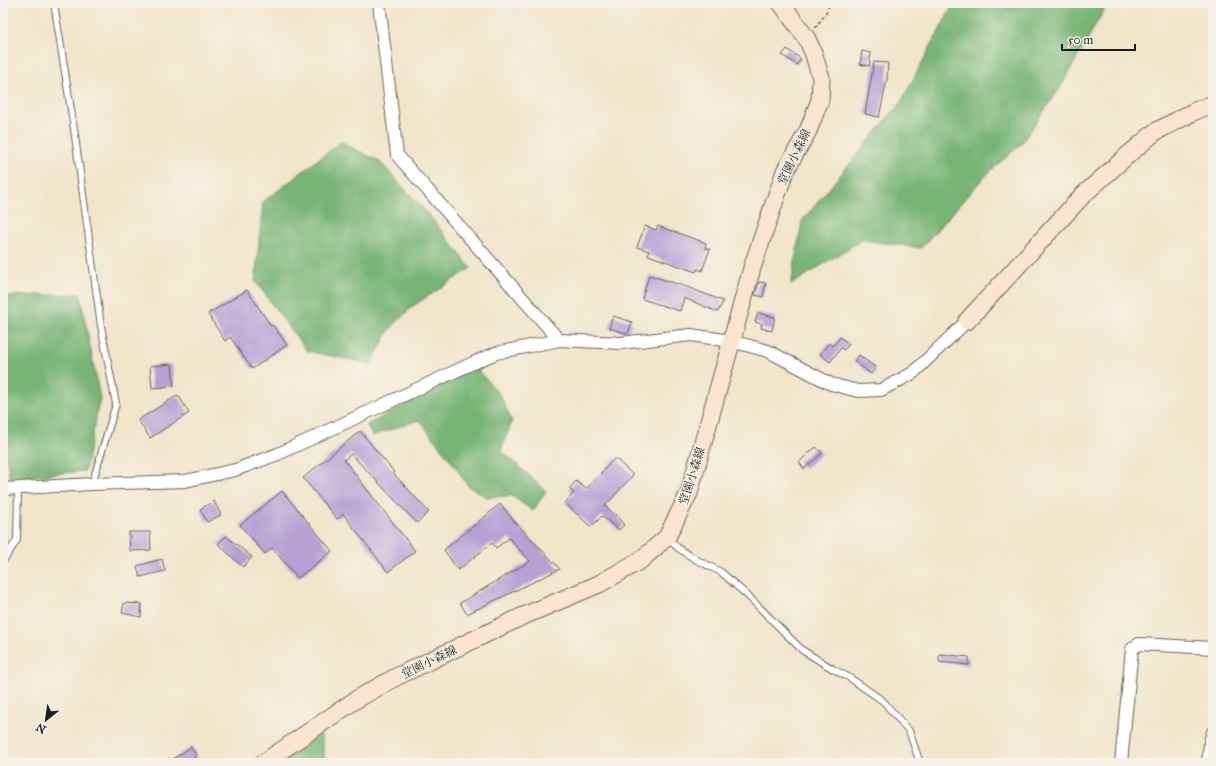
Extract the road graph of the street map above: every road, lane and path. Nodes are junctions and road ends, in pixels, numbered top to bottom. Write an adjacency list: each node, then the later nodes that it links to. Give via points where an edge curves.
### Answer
1 (54, 3): 10 (lane, via 101,326 116,404)
2 (379, 3): 8 (street, via 398,155)
3 (781, 3): 5 (main road, 堂園小森線)
4 (830, 3): 5 (path, via 826,13)
5 (807, 39): 9 (main road, 堂園小森線, via 821,78 820,100 808,132 784,171)
6 (1213, 104): 7 (main road, via 1155,132 1082,195)
7 (967, 321): 9 (street, via 912,373 881,390 858,391 831,384 768,351)
8 (559, 340): 9 (street, via 621,343 691,335); 10 (street, via 490,356 278,454 235,470 184,481)
9 (731, 341): 13 (main road, 堂園小森線, via 689,493)
10 (92, 484): 12 (street)
11 (3, 489): 12 (street)
12 (18, 489): 14 (lane, via 17,540)
13 (666, 537): 17 (main road, 堂園小森線, via 641,560 599,584 521,617 396,677); 18 (lane, via 695,559 721,572 802,650 883,701 909,731)
14 (3, 561)
15 (1213, 648): 19 (street, via 1139,644 1132,649)
16 (1213, 732): 20 (street)
17 (263, 763)
18 (920, 763)
19 (1121, 763)
20 (1208, 763)

